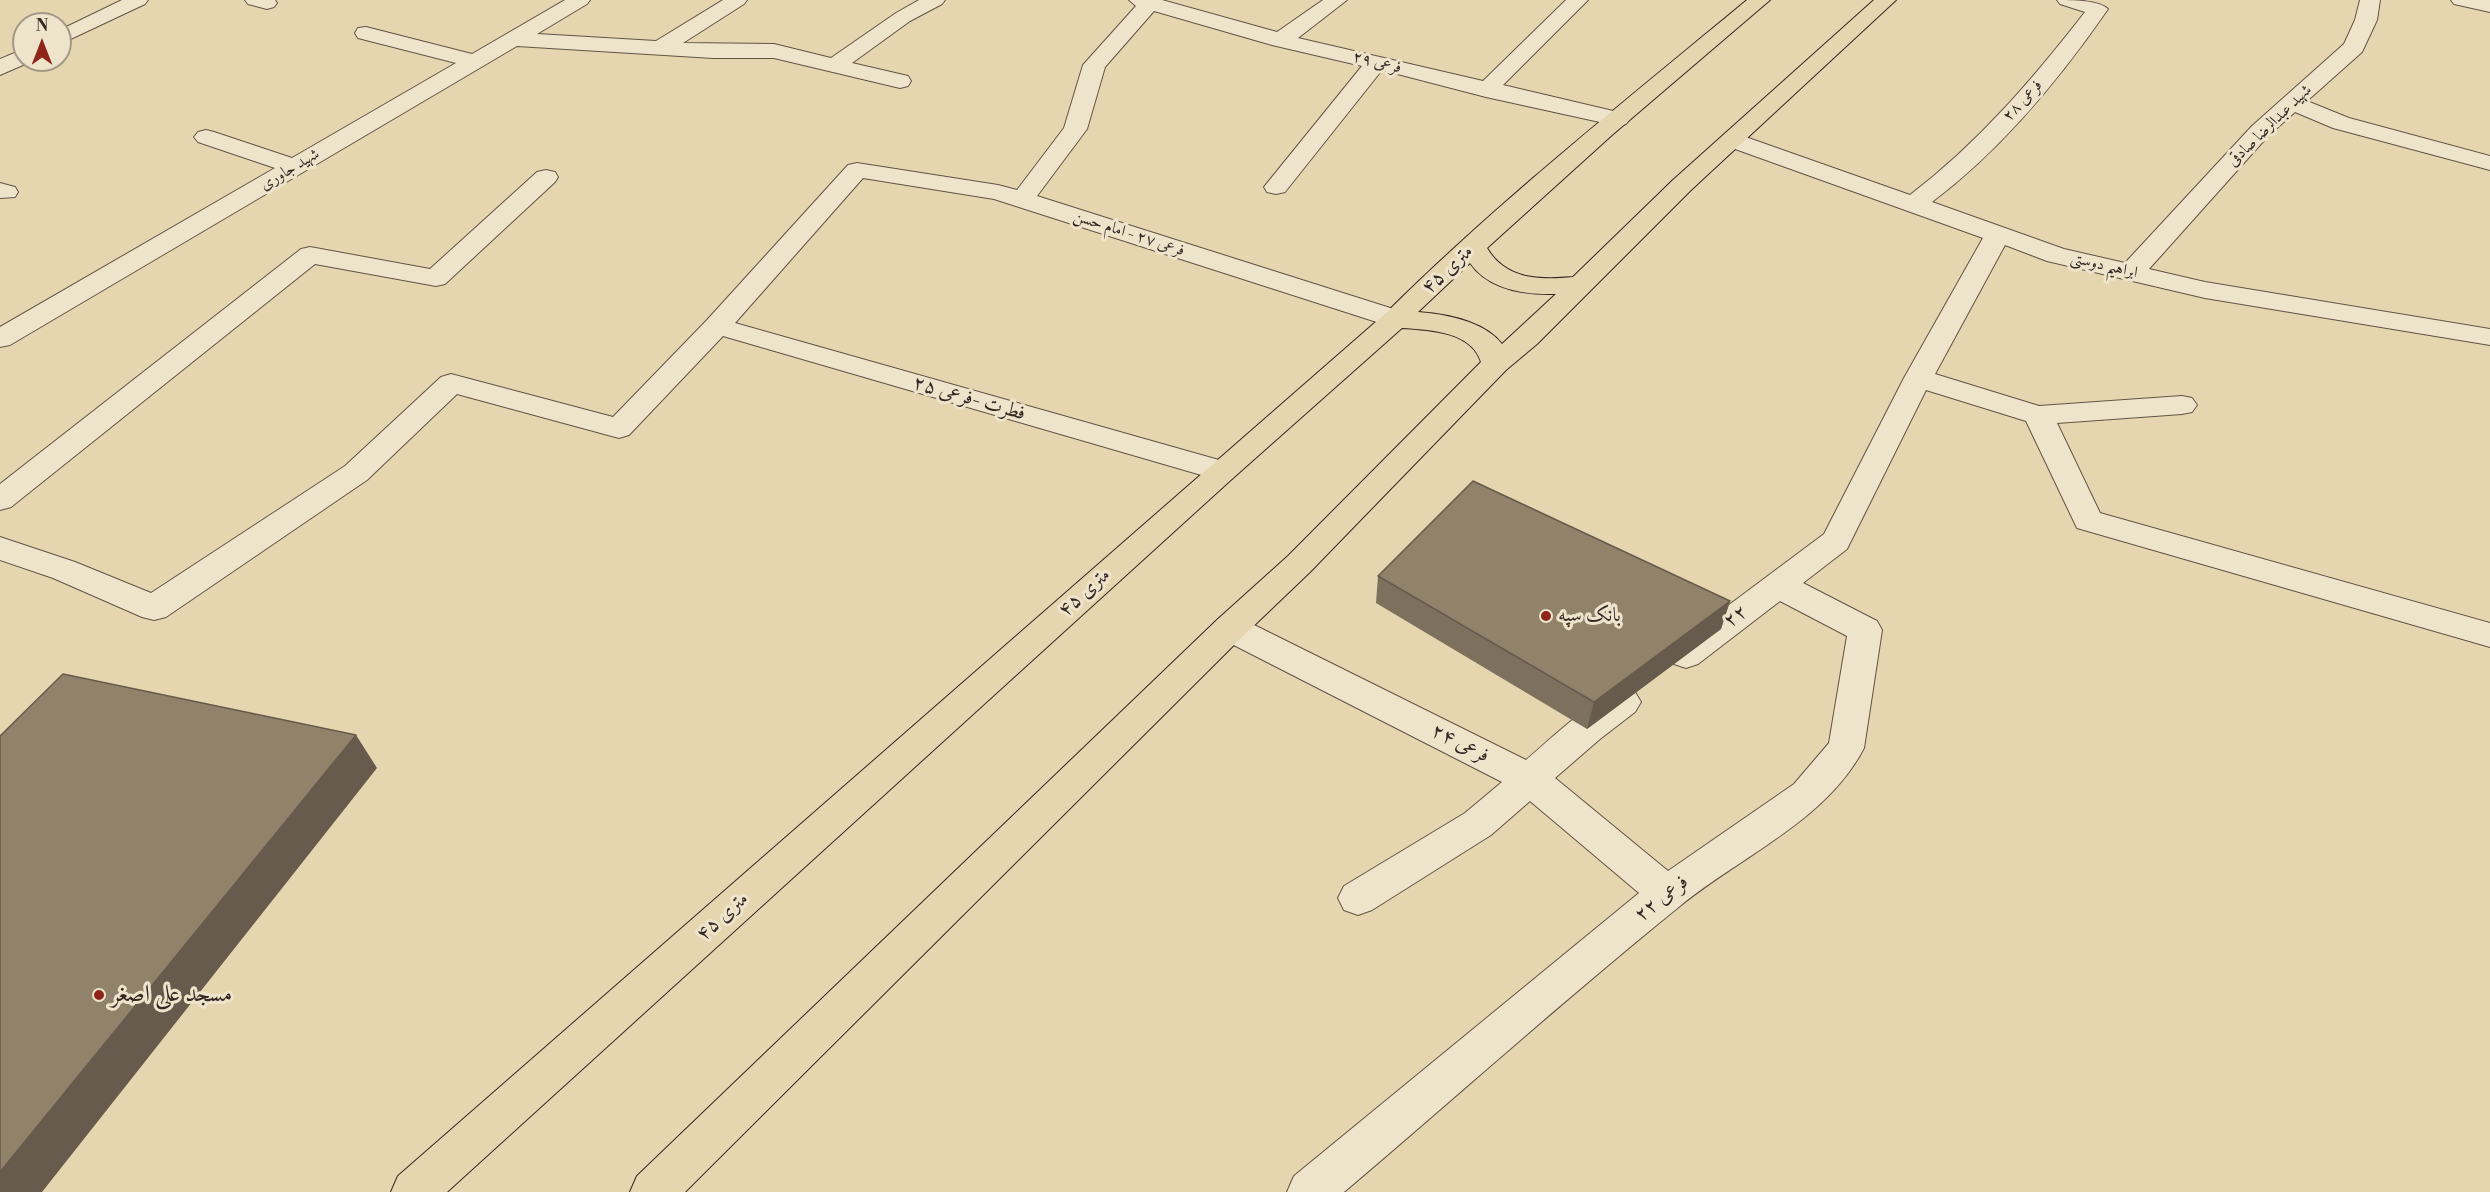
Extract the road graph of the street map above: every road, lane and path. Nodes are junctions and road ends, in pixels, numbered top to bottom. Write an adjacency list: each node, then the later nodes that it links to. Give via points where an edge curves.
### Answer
1 (138, 0): 16 (street)
2 (580, 0): 18 (street, شهید جاوری)
3 (737, 0): 20 (street)
4 (935, 0): 23 (street, via 903,17)
5 (1205, 0): 15 (street)
6 (1336, 0): 19 (street)
7 (1578, 0): 25 (street)
8 (1760, 0): 27 (main road, ۴۵ متری)
9 (1886, 0): 29 (main road)
10 (2067, 0): 35 (street, فرعی ۲۸, via 2098,9 2058,64 2007,120 1960,168)
11 (2370, 0): 26 (street, شهید عبدالرضا صادقی, via 2354,47)
12 (2461, 0): 14 (street)
13 (1144, 2): 15 (street, فرعی ۲۹); 34 (street, via 1094,65 1075,129)
14 (2490, 6)
15 (1182, 13): 19 (street, فرعی ۲۹)
16 (72, 32)
17 (366, 33): 21 (street)
18 (512, 39): 20 (street); 21 (street, شهید جاوری)
19 (1280, 40): 22 (street, فرعی ۲۹)
20 (660, 48): 23 (street, via 774,51)
21 (473, 61): 31 (street, شهید جاوری)
22 (1376, 63): 25 (street, فرعی ۲۹); 33 (street)
23 (835, 65): 24 (street)
24 (900, 81)
25 (1486, 90): 27 (street, فرعی ۲۹)
26 (2293, 103): 30 (street, via 2341,123); 38 (street, شهید عبدالرضا صادقی, via 2260,131)
27 (1617, 119): 37 (main road, ۴۵ متری)
28 (206, 137): 31 (street)
29 (1732, 140): 35 (street, ابراهیم دوستی); 39 (main road)
30 (2490, 164)
31 (295, 167): 43 (street, شهید جاوری)
32 (546, 177): 49 (street, via 436,278 310,255)
33 (1276, 187)
34 (1022, 200): 40 (street, فرعی ۲۷ - امام حسن); 41 (street, فرعی ۲۷ - امام حسن, via 998,192 857,170)
35 (1914, 204): 36 (street, ابراهیم دوستی)
36 (1998, 234): 38 (street, ابراهیم دوستی, via 2056,255); 45 (street, ۲۲)
37 (1473, 247): 39 (main road, via 1488,270 1515,283 1546,287); 40 (main road, ۴۵ متری)
38 (2131, 273): 42 (street, ابراهیم دوستی, via 2205,290)
39 (1580, 285): 44 (main road)
40 (1396, 319): 44 (main road, via 1436,322 1464,330 1490,346); 48 (main road, ۴۵ متری)
41 (717, 326): 48 (street, فطرت -فرعی ۲۵); 50 (street, via 619,428 451,383 356,473 154,608)
42 (2490, 336)
43 (0, 339)
44 (1496, 364): 52 (main road, via 1299,564)
45 (1918, 378): 47 (street); 51 (street, ۲۲, via 1836,541)
46 (2182, 405): 47 (street)
47 (2038, 415): 53 (street, via 2088,520)
48 (1222, 471): 57 (main road, ۴۵ متری)
49 (0, 500)
50 (0, 548)
51 (1778, 585): 54 (street, ۲۲, via 1587,729); 55 (street, فرعی ۲۲, via 1865,630 1846,748 1807,795)
52 (1230, 628): 54 (street, فرعی ۲۴); 58 (main road)
53 (2490, 635)
54 (1530, 779): 55 (street, فرعی ۲۴); 56 (street, ۲۲, via 1478,824)
55 (1667, 893): 59 (street, فرعی ۲۲)
56 (1358, 898)
57 (414, 1192)
58 (653, 1192)
59 (1310, 1192)

